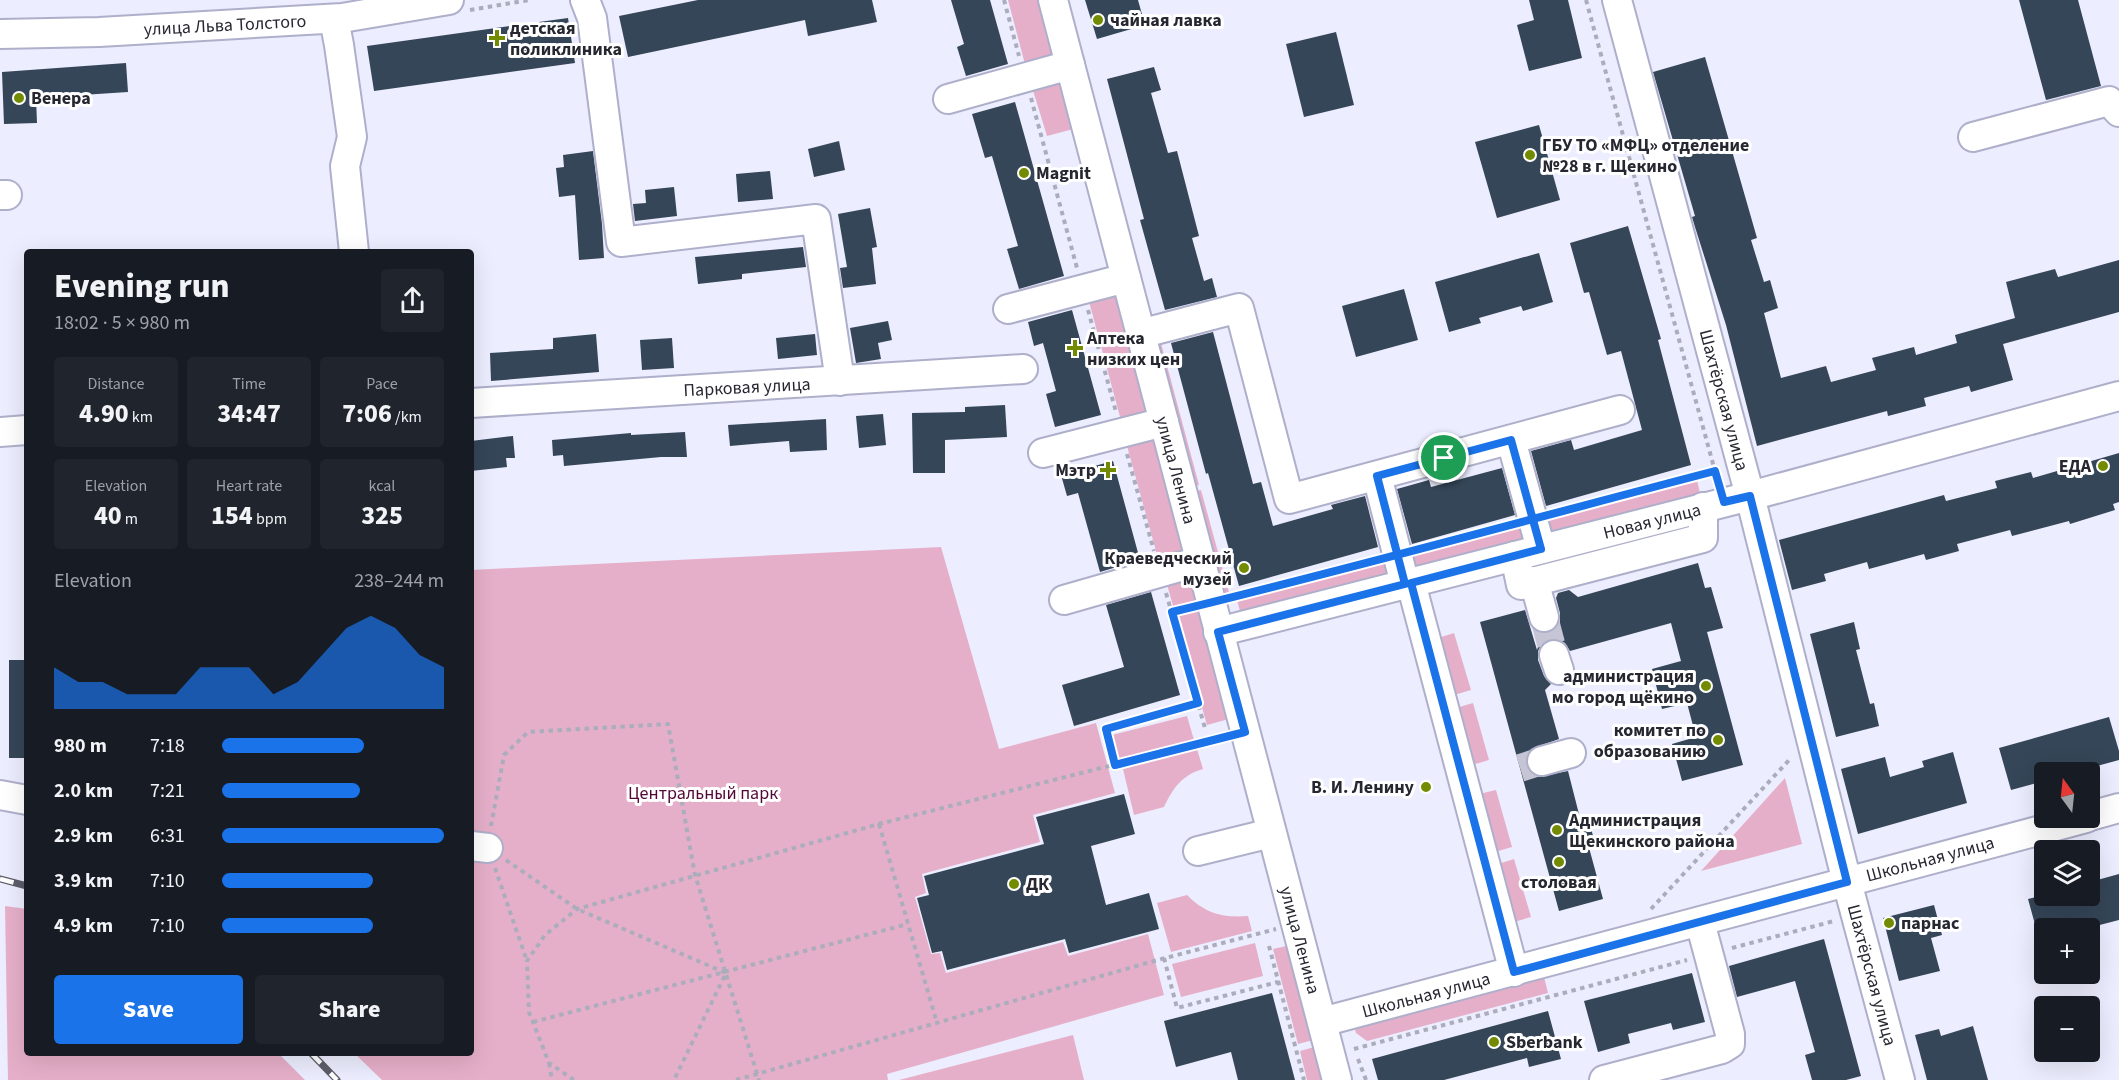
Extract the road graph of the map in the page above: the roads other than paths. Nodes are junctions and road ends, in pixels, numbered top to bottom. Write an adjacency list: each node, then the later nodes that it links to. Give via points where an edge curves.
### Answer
1 (449, 0): 5 (street, улица Льва Толстого)
2 (585, 0): 16 (street, via 592,18 621,242 816,219)
3 (1053, 0): 7 (street, улица Ленина)
4 (1617, 0): 26 (street, Шахтёрская улица, via 1728,467)
5 (349, 11): 6 (street, улица Льва Толстого, via 99,32); 11 (street, via 339,45 352,138 345,166)
6 (0, 34)
7 (1070, 65): 8 (street); 12 (street, улица Ленина)
8 (948, 99)
9 (2119, 112): 10 (street, via 2109,101)
10 (1973, 137)
11 (354, 249)
12 (1126, 278): 13 (street); 14 (street, улица Ленина)
13 (1008, 309)
14 (1140, 334): 20 (street, улица Ленина); 25 (street, via 1239,308 1289,499)
15 (1023, 369): 16 (street, Парковая улица)
16 (840, 381): 18 (street, Парковая улица)
17 (2119, 396): 26 (street, Новая улица)
18 (474, 403)
19 (1620, 410): 23 (street)
20 (1164, 422): 24 (street); 28 (street, улица Ленина, via 1192,489)
21 (24, 430): 22 (street)
22 (0, 432)
23 (1511, 440): 25 (street); 27 (street, via 1533,518)
24 (1043, 453)
25 (1377, 476): 30 (street)
26 (1726, 502): 27 (street, Новая улица); 29 (street, via 1703,538); 43 (street, Шахтёрская улица)
27 (1528, 552): 29 (street, via 1521,585); 30 (street, Новая улица)
28 (1200, 561): 31 (street); 33 (street, улица Ленина)
29 (1534, 581): 32 (street)
30 (1408, 584): 33 (street, Новая улица); 45 (street)
31 (1064, 600)
32 (1544, 617)
33 (1218, 632): 41 (street, улица Ленина)
34 (1571, 753): 35 (street)
35 (1542, 761)
36 (0, 795): 37 (street)
37 (24, 799)
38 (2119, 808): 39 (street, Школьная улица)
39 (2100, 813)
40 (2046, 828): 43 (street, Школьная улица)
41 (1271, 832): 42 (street); 46 (street, улица Ленина)
42 (1198, 851)
43 (1836, 885): 44 (street, Школьная улица); 49 (street, Шахтёрская улица)
44 (1700, 922): 45 (street, Школьная улица); 48 (street, via 1730,1044)
45 (1514, 972): 46 (street, Школьная улица)
46 (1322, 1022): 47 (street, улица Ленина)
47 (1337, 1080)
48 (1604, 1080)
49 (1900, 1080)

